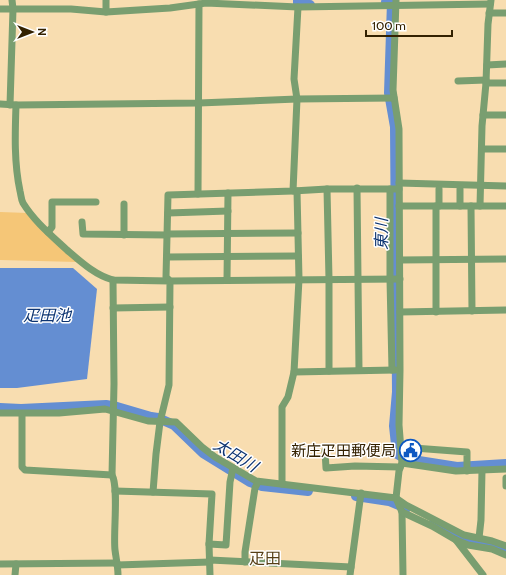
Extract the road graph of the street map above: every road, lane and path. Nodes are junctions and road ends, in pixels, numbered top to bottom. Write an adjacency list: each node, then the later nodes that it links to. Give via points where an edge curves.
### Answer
1 (12, 0): 8 (street)
2 (106, 0): 9 (street)
3 (204, 2): 6 (street); 9 (street, via 170,8); 19 (street)
4 (491, 2): 5 (street); 10 (street)
5 (394, 4): 6 (street); 17 (street)
6 (298, 7): 18 (street, via 294,79)
7 (0, 9): 8 (street)
8 (13, 9): 9 (street); 21 (street)
9 (106, 12)
10 (489, 13): 11 (street); 13 (street)
11 (506, 13)
12 (506, 64): 13 (street)
13 (487, 65): 15 (street)
14 (458, 81): 15 (street)
15 (486, 82): 16 (street); 22 (street)
16 (506, 83)
17 (392, 98): 18 (street); 29 (street, via 399,129)
18 (297, 99): 19 (street); 33 (street)
19 (199, 103): 21 (street); 35 (street)
20 (0, 104): 21 (street)
21 (13, 105): 47 (street, via 17,179 22,202)
22 (483, 115): 23 (street); 24 (street)
23 (506, 115)
24 (482, 149): 25 (street); 26 (street)
25 (506, 149)
26 (481, 186): 27 (street); 29 (street); 42 (street)
27 (506, 186)
28 (357, 188): 29 (street); 30 (street); 60 (street)
29 (395, 188): 38 (street); 61 (street)
30 (326, 189): 33 (street); 64 (street)
31 (439, 189): 39 (street)
32 (460, 189): 40 (street)
33 (295, 191): 34 (street); 49 (street)
34 (228, 193): 35 (street); 44 (street)
35 (198, 194): 45 (street, via 168,195)
36 (96, 202): 47 (street, via 52,202 52,227)
37 (124, 204): 50 (street)
38 (399, 206): 39 (street); 56 (street)
39 (437, 206): 40 (street); 57 (street)
40 (460, 206): 41 (street)
41 (471, 206): 42 (street); 58 (street)
42 (480, 206): 43 (street)
43 (506, 206)
44 (228, 211): 45 (street); 48 (street)
45 (168, 213): 51 (street)
46 (82, 222): 50 (street, via 82,234)
47 (48, 232): 62 (street, via 94,272)
48 (227, 233): 49 (street); 51 (street); 54 (street)
49 (298, 233): 52 (street)
50 (124, 234): 51 (street)
51 (167, 235): 53 (street)
52 (298, 256): 54 (street); 59 (street)
53 (167, 257): 54 (street); 65 (street, via 166,277)
54 (227, 257): 63 (street)
55 (506, 259): 58 (street)
56 (400, 260): 57 (street); 61 (street)
57 (436, 260): 58 (street); 71 (street)
58 (472, 260): 69 (street)
59 (299, 279): 63 (street); 64 (street); 75 (street)
60 (358, 279): 61 (street); 64 (street); 72 (street)
61 (395, 279): 70 (street); 73 (street)
62 (113, 280): 65 (street); 67 (street)
63 (227, 280): 65 (street)
64 (329, 280): 74 (street)
65 (170, 281): 66 (street)
66 (170, 307): 67 (street); 79 (street, via 169,385)
67 (113, 308): 76 (street)
68 (506, 310): 69 (street)
69 (472, 311): 71 (street)
70 (400, 312): 71 (street); 73 (street)
71 (436, 312)
72 (359, 370): 73 (street); 74 (street)
73 (396, 370): 80 (street)
74 (329, 371): 75 (street)
75 (294, 372): 90 (street, via 288,397 282,407)
76 (114, 410): 78 (street); 79 (street, via 148,422); 87 (street)
77 (0, 413): 78 (street)
78 (22, 414): 87 (street, via 22,467 25,470)
79 (160, 422): 83 (street, via 176,422 202,447); 93 (street)
80 (401, 450): 82 (street); 86 (street, via 467,452)
81 (325, 451): 82 (street, via 326,468)
82 (401, 465): 86 (street); 95 (street)
83 (233, 468): 89 (street); 99 (street, via 226,545)
84 (506, 469): 85 (street)
85 (482, 470): 86 (street); 97 (street)
86 (467, 471)
87 (112, 474): 92 (street)
88 (506, 478): 91 (street)
89 (258, 482): 90 (street); 103 (street)
90 (282, 484): 94 (street)
91 (506, 486)
92 (115, 491): 93 (street); 106 (street)
93 (153, 492): 99 (street, via 212,494)
94 (361, 493): 95 (street); 107 (street)
95 (396, 498): 96 (street); 97 (street, via 455,531)
96 (402, 512): 98 (street); 112 (street)
97 (479, 538): 100 (street)
98 (456, 540): 101 (street); 113 (street)
99 (209, 544): 102 (street)
100 (506, 546)
101 (506, 555)
102 (210, 561): 103 (street); 106 (street); 110 (street)
103 (245, 562): 107 (street)
104 (0, 564): 105 (street)
105 (16, 564): 106 (street); 108 (street)
106 (117, 564): 109 (street)
107 (351, 567): 111 (street)
108 (15, 575)
109 (118, 575)
110 (210, 575)
111 (350, 575)
112 (403, 575)
113 (483, 575)

